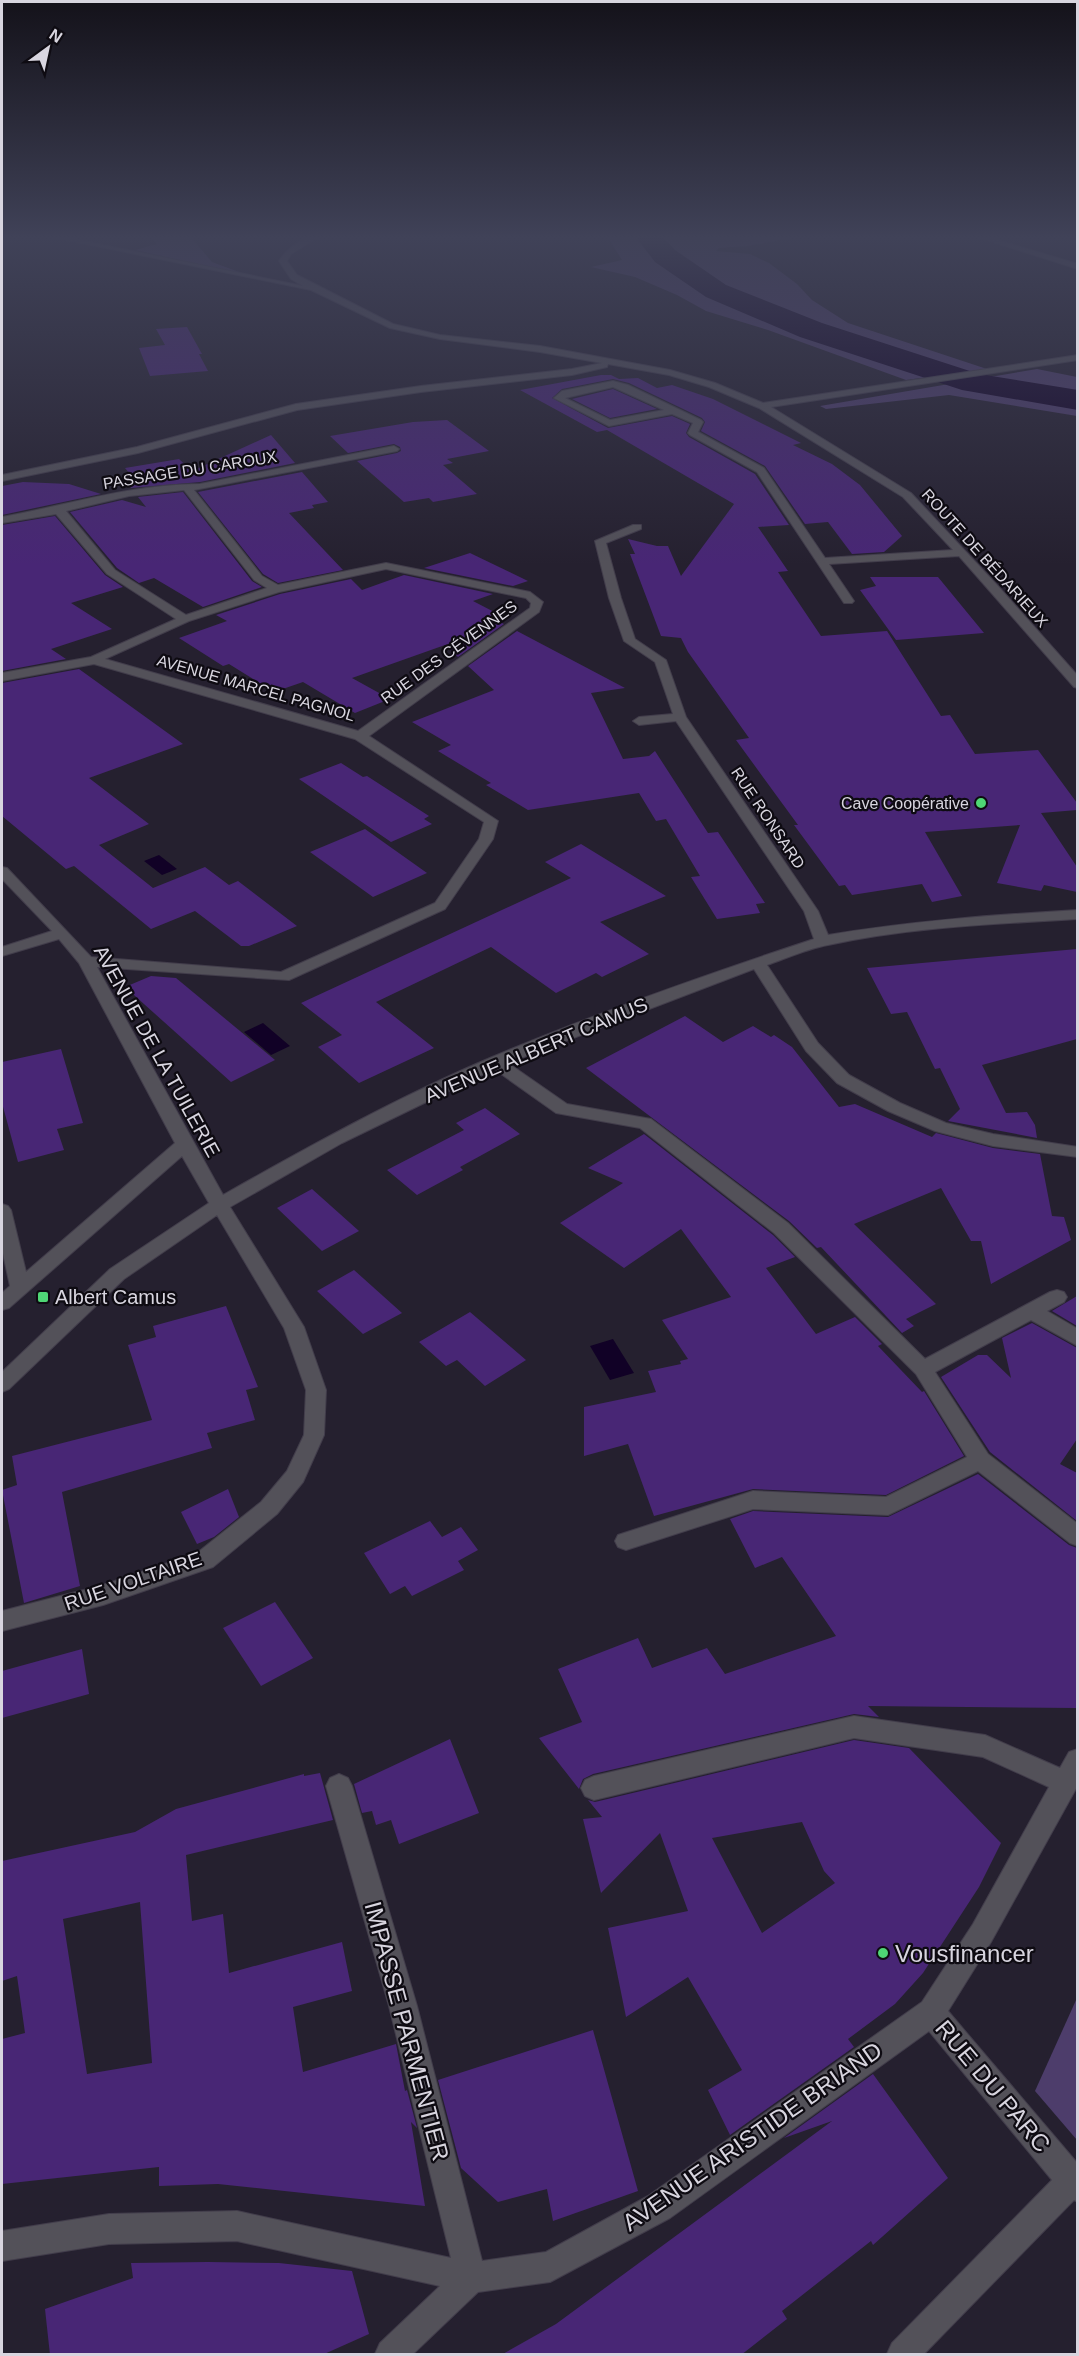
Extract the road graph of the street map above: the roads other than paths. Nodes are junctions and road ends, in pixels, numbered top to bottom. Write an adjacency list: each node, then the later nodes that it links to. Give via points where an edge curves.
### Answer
1 (517, 346): 3 (street, ROUTE DE BÉDARIEUX)
2 (1077, 357): 4 (street)
3 (608, 362): 4 (street, ROUTE DE BÉDARIEUX, via 712,385); 7 (street, via 572,372 421,388 296,407 138,450)
4 (762, 406): 12 (street, ROUTE DE BÉDARIEUX, via 907,495)
5 (674, 411): 5 (street, via 619,384 582,389 559,398 609,423); 13 (street, via 698,422 693,434 761,470)
6 (394, 449): 8 (street, PASSAGE DU CAROUX, via 200,487)
7 (2, 478)
8 (186, 486): 9 (street, PASSAGE DU CAROUX, via 78,503); 14 (street, via 258,578)
9 (59, 510): 10 (street, PASSAGE DU CAROUX); 16 (street, via 111,572)
10 (2, 520)
11 (637, 527): 20 (street, RUE RONSARD, via 600,541 630,641 660,660)
12 (962, 553): 13 (street); 19 (street, ROUTE DE BÉDARIEUX)
13 (821, 561): 15 (street)
14 (276, 589): 16 (street, RUE DES CÉVENNES); 22 (street, RUE DES CÉVENNES, via 386,566 530,595 537,602 535,610)
15 (848, 601)
16 (185, 619): 17 (street, RUE DES CÉVENNES)
17 (94, 660): 18 (street, RUE DES CÉVENNES); 22 (street, AVENUE MARCEL PAGNOL)
18 (2, 677)
19 (1077, 684)
20 (680, 717): 21 (street); 26 (street, RUE RONSARD, via 812,911)
21 (639, 721)
22 (360, 736): 28 (street, AVENUE MARCEL PAGNOL, via 491,821 486,839 440,906 283,977)
23 (2, 871): 25 (street, AVENUE DE LA TUILERIE)
24 (1077, 914): 26 (street, AVENUE ALBERT CAMUS, via 962,922)
25 (62, 933): 27 (street); 28 (street, AVENUE DE LA TUILERIE)
26 (823, 941): 29 (street, AVENUE ALBERT CAMUS)
27 (2, 952)
28 (86, 961): 31 (street, AVENUE DE LA TUILERIE)
29 (758, 962): 30 (street, AVENUE ALBERT CAMUS); 32 (street, via 812,1047 843,1079 940,1127 993,1140)
30 (495, 1062): 33 (street, AVENUE ALBERT CAMUS, via 336,1139); 40 (street, via 562,1109 645,1123 781,1228)
31 (184, 1145): 33 (street, AVENUE DE LA TUILERIE); 35 (street)
32 (1076, 1152)
33 (219, 1205): 41 (street, AVENUE ALBERT CAMUS, via 117,1274); 45 (street, RUE VOLTAIRE, via 294,1327 316,1390 314,1435 295,1476 269,1508 205,1560 103,1595)
34 (2, 1210): 35 (street)
35 (19, 1286): 37 (street)
36 (1057, 1297): 38 (street)
37 (2, 1303)
38 (1030, 1311): 39 (street); 40 (street)
39 (1077, 1339)
40 (923, 1369): 42 (street)
41 (2, 1384)
42 (980, 1460): 43 (street); 44 (street, via 888,1506 753,1500)
43 (1077, 1537)
44 (626, 1541)
45 (2, 1621)
46 (1071, 1771): 48 (street, via 985,1746 854,1727); 49 (street, AVENUE ARISTIDE BRIAND, via 982,1933)
47 (339, 1786): 52 (street, IMPASSE PARMENTIER, via 403,2006)
48 (594, 1788)
49 (932, 2012): 50 (street, RUE DU PARC); 52 (street, AVENUE ARISTIDE BRIAND, via 659,2207 550,2267)
50 (1075, 2184): 54 (street)
51 (2, 2246): 52 (street, AVENUE ARISTIDE BRIAND, via 109,2229 237,2226)
52 (471, 2278): 53 (street)
53 (391, 2355)
54 (903, 2355)

